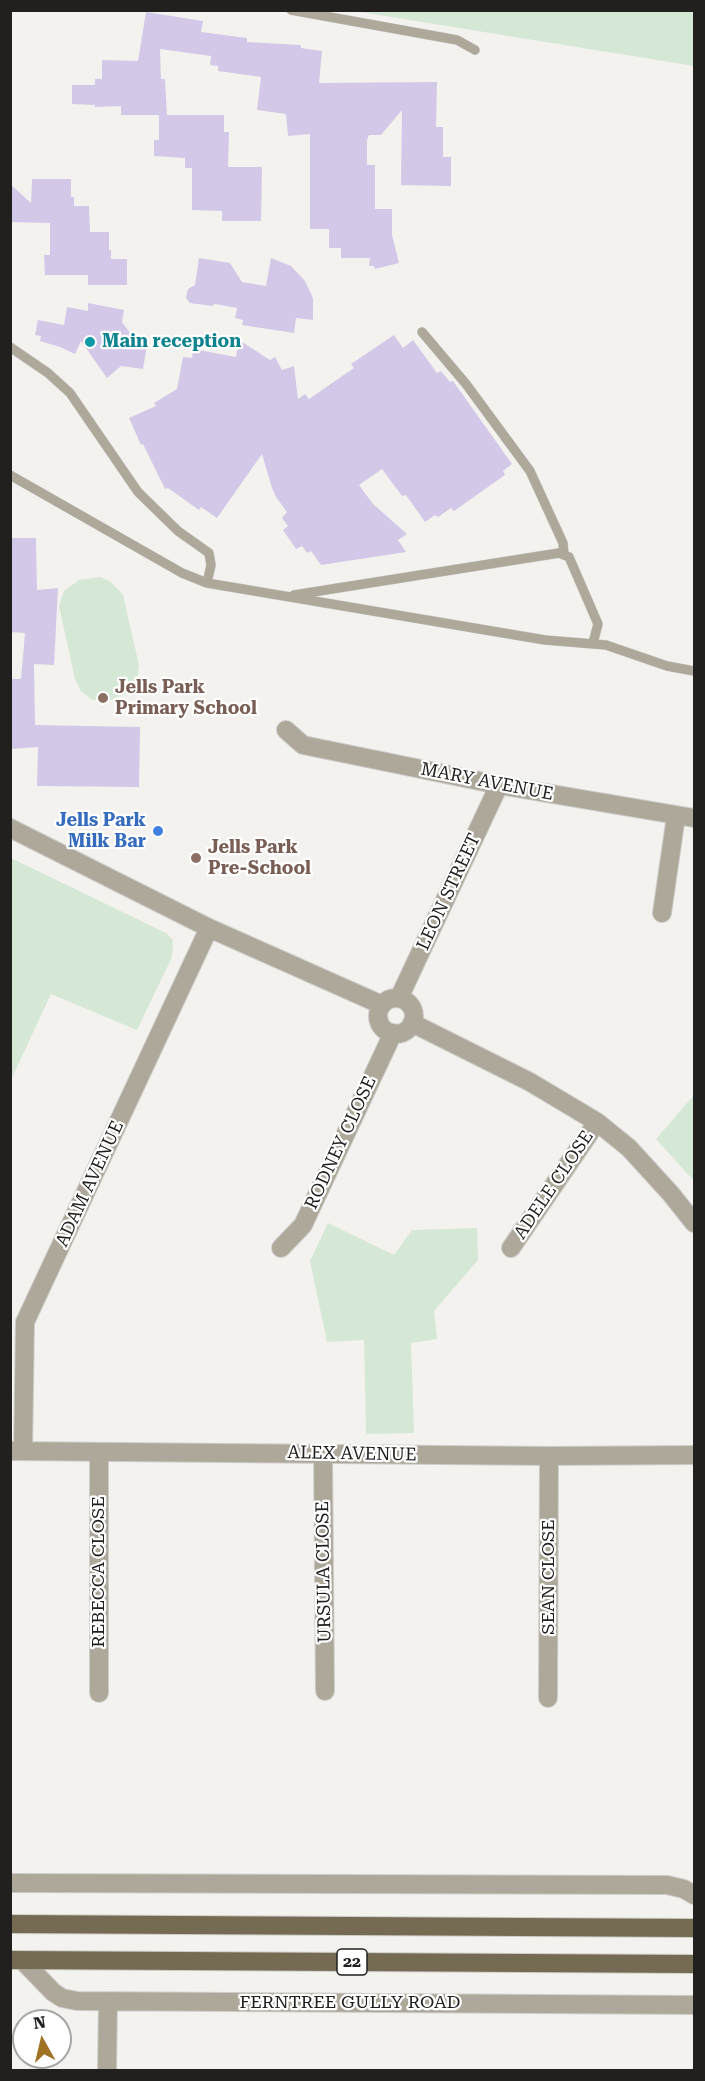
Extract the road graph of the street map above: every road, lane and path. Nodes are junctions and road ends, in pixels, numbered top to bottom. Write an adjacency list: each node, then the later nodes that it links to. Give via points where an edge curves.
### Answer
1 (291, 10): 2 (lane, via 457,40)
2 (475, 50)
3 (422, 332): 6 (lane, via 530,471 563,543)
4 (10, 348): 7 (lane, via 70,393 138,492 178,531 209,554)
5 (10, 474): 7 (lane, via 182,573)
6 (564, 554): 8 (lane); 9 (lane, via 570,557 598,624)
7 (207, 583): 8 (lane)
8 (285, 597): 9 (lane, via 545,640)
9 (593, 643): 10 (lane)
10 (694, 671)
11 (286, 730): 12 (street, MARY AVENUE, via 303,745)
12 (499, 785): 13 (street, MARY AVENUE); 18 (street, LEON STREET)
13 (676, 816): 14 (street, MARY AVENUE); 16 (street)
14 (694, 818)
15 (10, 828): 17 (street)
16 (662, 913)
17 (209, 928): 19 (street); 26 (street, ADAM AVENUE, via 25,1322)
18 (399, 998): 19 (street); 20 (street, via 412,1008)
19 (382, 1005): 21 (street, via 379,1022)
20 (412, 1023): 21 (street, via 401,1033); 22 (street, via 530,1082)
21 (393, 1033): 24 (street, RODNEY CLOSE, via 303,1225)
22 (597, 1122): 23 (street, via 629,1149); 25 (street, ADELE CLOSE)
23 (694, 1223)
24 (281, 1248)
25 (511, 1248)
26 (16, 1451): 27 (street, ALEX AVENUE)
27 (99, 1452): 28 (street, ALEX AVENUE); 32 (street, REBECCA CLOSE)
28 (323, 1454): 30 (street, ALEX AVENUE); 31 (street, URSULA CLOSE)
29 (694, 1455): 30 (street, ALEX AVENUE)
30 (549, 1456): 33 (street, SEAN CLOSE)
31 (325, 1691)
32 (99, 1693)
33 (548, 1698)
34 (10, 1882): 35 (street, via 667,1885)
35 (694, 1895)
36 (10, 1924): 37 (main road, 22)
37 (694, 1928)
38 (16, 1960): 39 (main road, FERNTREE GULLY ROAD / 22); 40 (street, FERNTREE GULLY ROAD, via 62,1998)
39 (694, 1964)
40 (108, 2001): 41 (street, FERNTREE GULLY ROAD); 42 (street)
41 (694, 2005)
42 (107, 2070)

